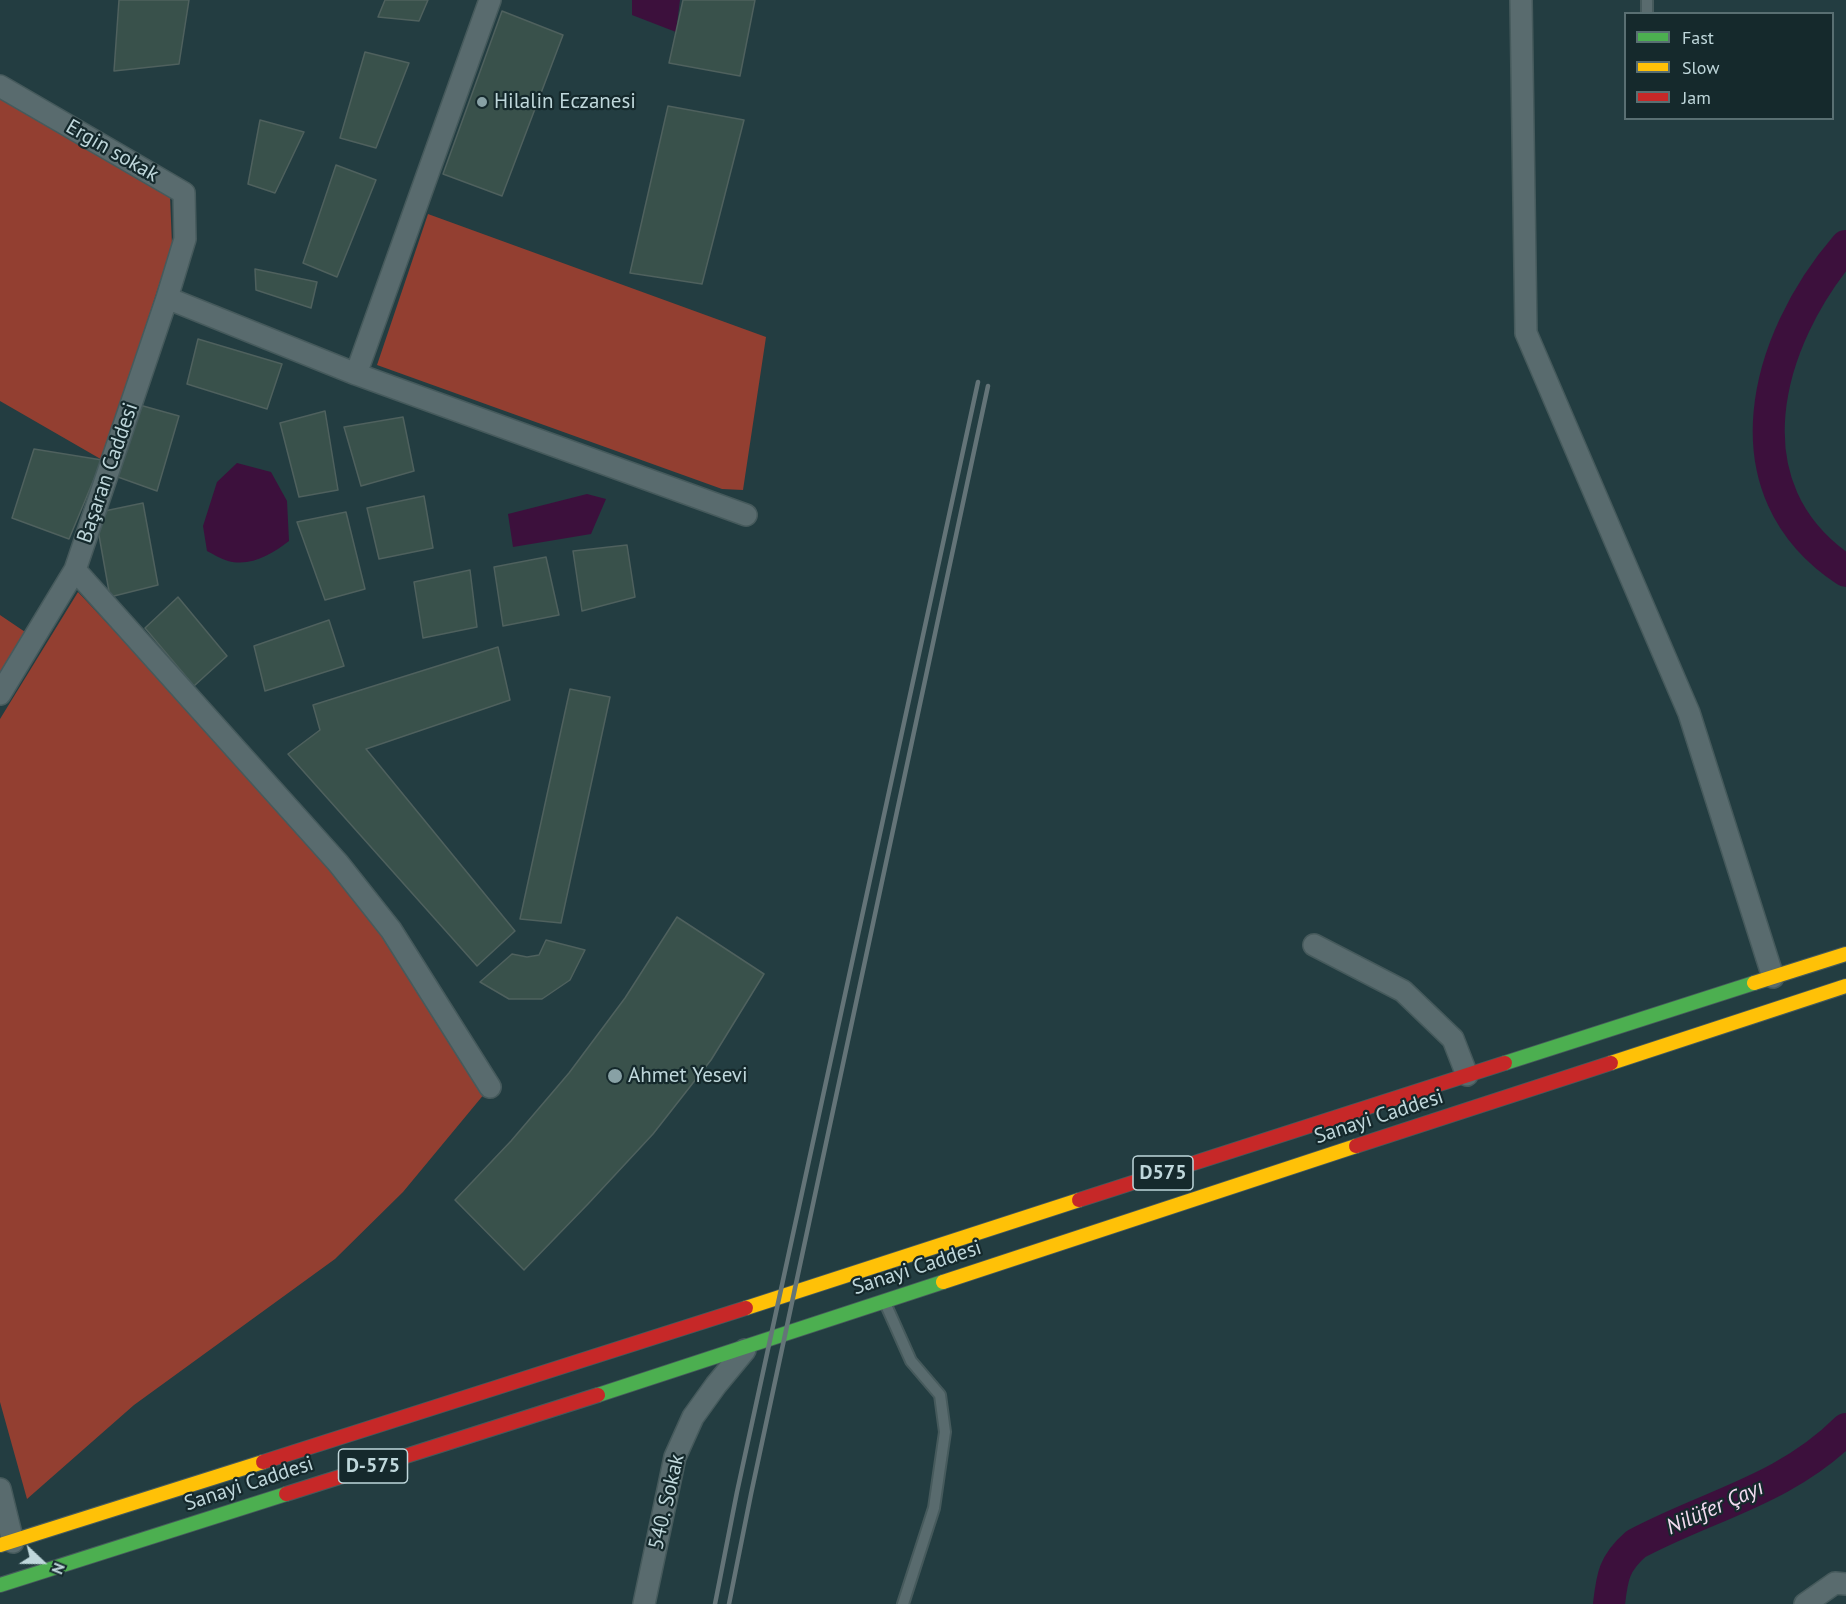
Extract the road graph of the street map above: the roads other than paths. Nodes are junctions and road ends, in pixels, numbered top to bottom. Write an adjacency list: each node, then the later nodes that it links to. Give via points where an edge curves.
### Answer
1 (490, 0): 6 (street)
2 (1521, 0): 12 (street, via 1526,333 1689,713)
3 (0, 86): 4 (street, Ergin sokak, via 184,193)
4 (185, 238): 5 (street, Başaran Caddesi)
5 (167, 298): 6 (street); 8 (street, Başaran Caddesi)
6 (356, 374): 7 (street)
7 (746, 515)
8 (75, 570): 9 (street, Başaran Caddesi); 15 (street, via 338,863 391,930)
9 (0, 694)
10 (1314, 945): 14 (street, via 1403,991 1453,1039)
11 (1846, 954): 12 (highway, Sanayi Caddesi / D575)
12 (1773, 977): 14 (highway, Sanayi Caddesi / D575)
13 (1846, 987): 16 (highway, Sanayi Caddesi / D575)
14 (1467, 1075): 18 (highway, Sanayi Caddesi / D575)
15 (490, 1087)
16 (884, 1301): 17 (highway, Sanayi Caddesi / D575); 24 (lane, via 910,1361 940,1395 945,1432 934,1508)
17 (746, 1348): 22 (highway, Sanayi Caddesi / D-575); 23 (street, 540. Sokak, via 693,1417 675,1457)
18 (481, 1394): 20 (highway, Sanayi Caddesi / D-575)
19 (0, 1489): 20 (street)
20 (7, 1544)
21 (1846, 1584): 25 (street, via 1835,1583)
22 (0, 1585)
23 (644, 1604)
24 (903, 1604)
25 (1805, 1604)

